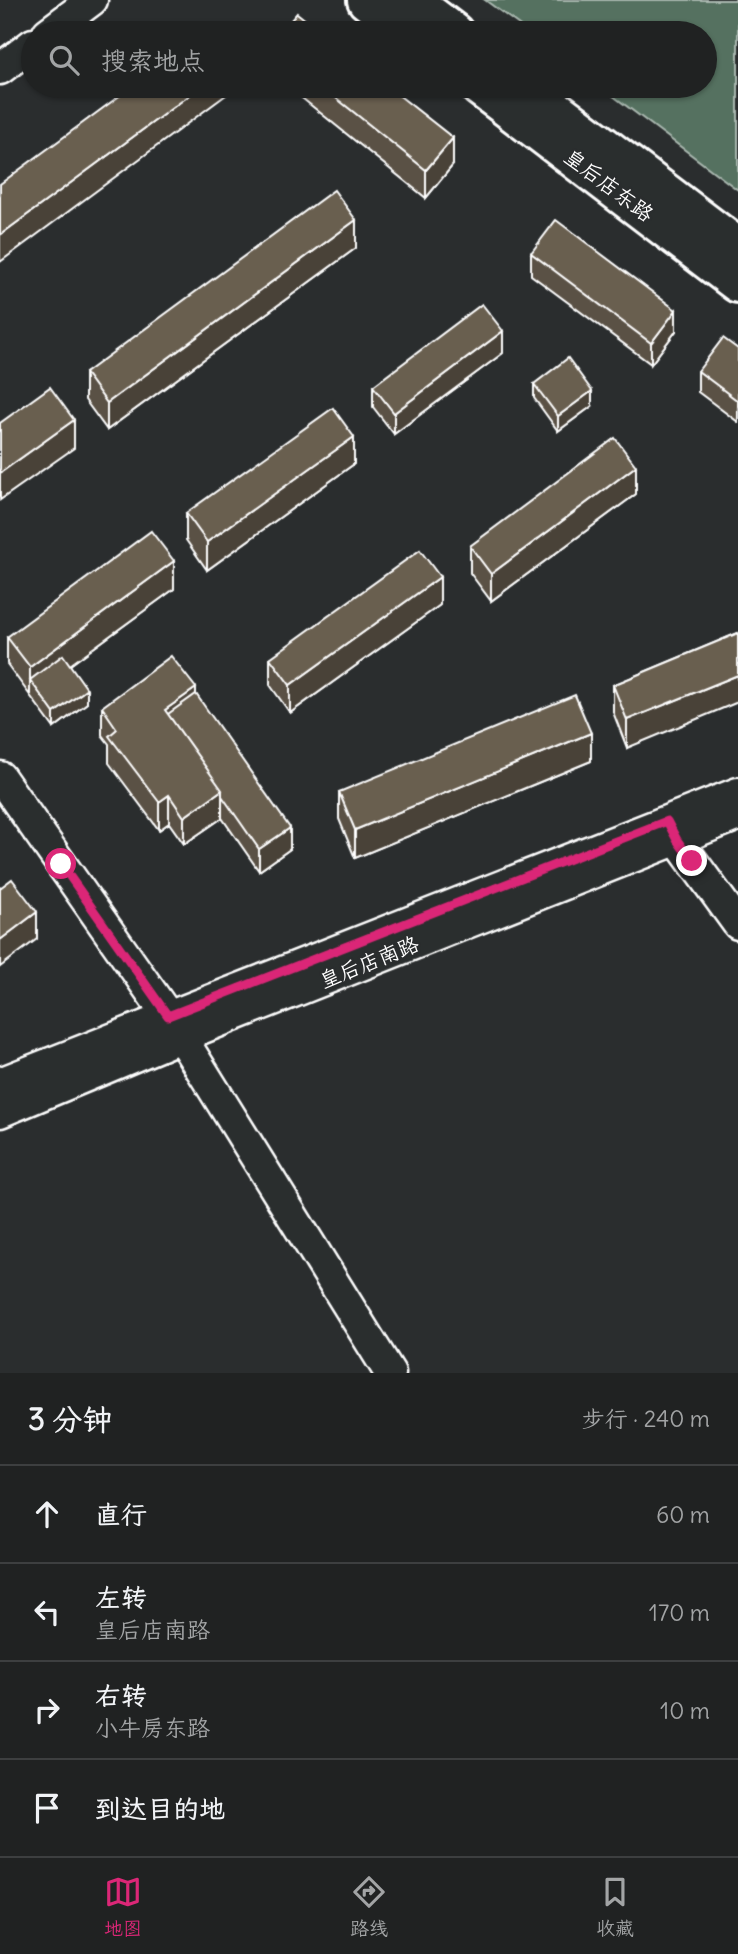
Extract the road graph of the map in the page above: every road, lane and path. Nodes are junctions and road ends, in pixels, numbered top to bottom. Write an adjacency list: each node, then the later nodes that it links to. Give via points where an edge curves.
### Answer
1 (92, 0): 4 (street)
2 (367, 0): 5 (main road)
3 (410, 0): 6 (main road)
4 (64, 21)
5 (394, 21)
6 (438, 21)
7 (21, 53): 8 (street)
8 (0, 69)
9 (495, 98): 12 (main road, 皇后店东路)
10 (540, 98): 11 (main road, 皇后店东路)
11 (738, 248)
12 (738, 284)
13 (0, 777): 18 (street)
14 (738, 793): 16 (street, 皇后店南路)
15 (738, 815): 16 (street, 皇后店南路)
16 (672, 831): 17 (street); 18 (street, 皇后店南路)
17 (738, 924)
18 (174, 1027): 19 (street, 皇后店南路); 20 (street, 皇后店南路); 21 (street)
19 (0, 1083)
20 (0, 1112)
21 (390, 1373)

